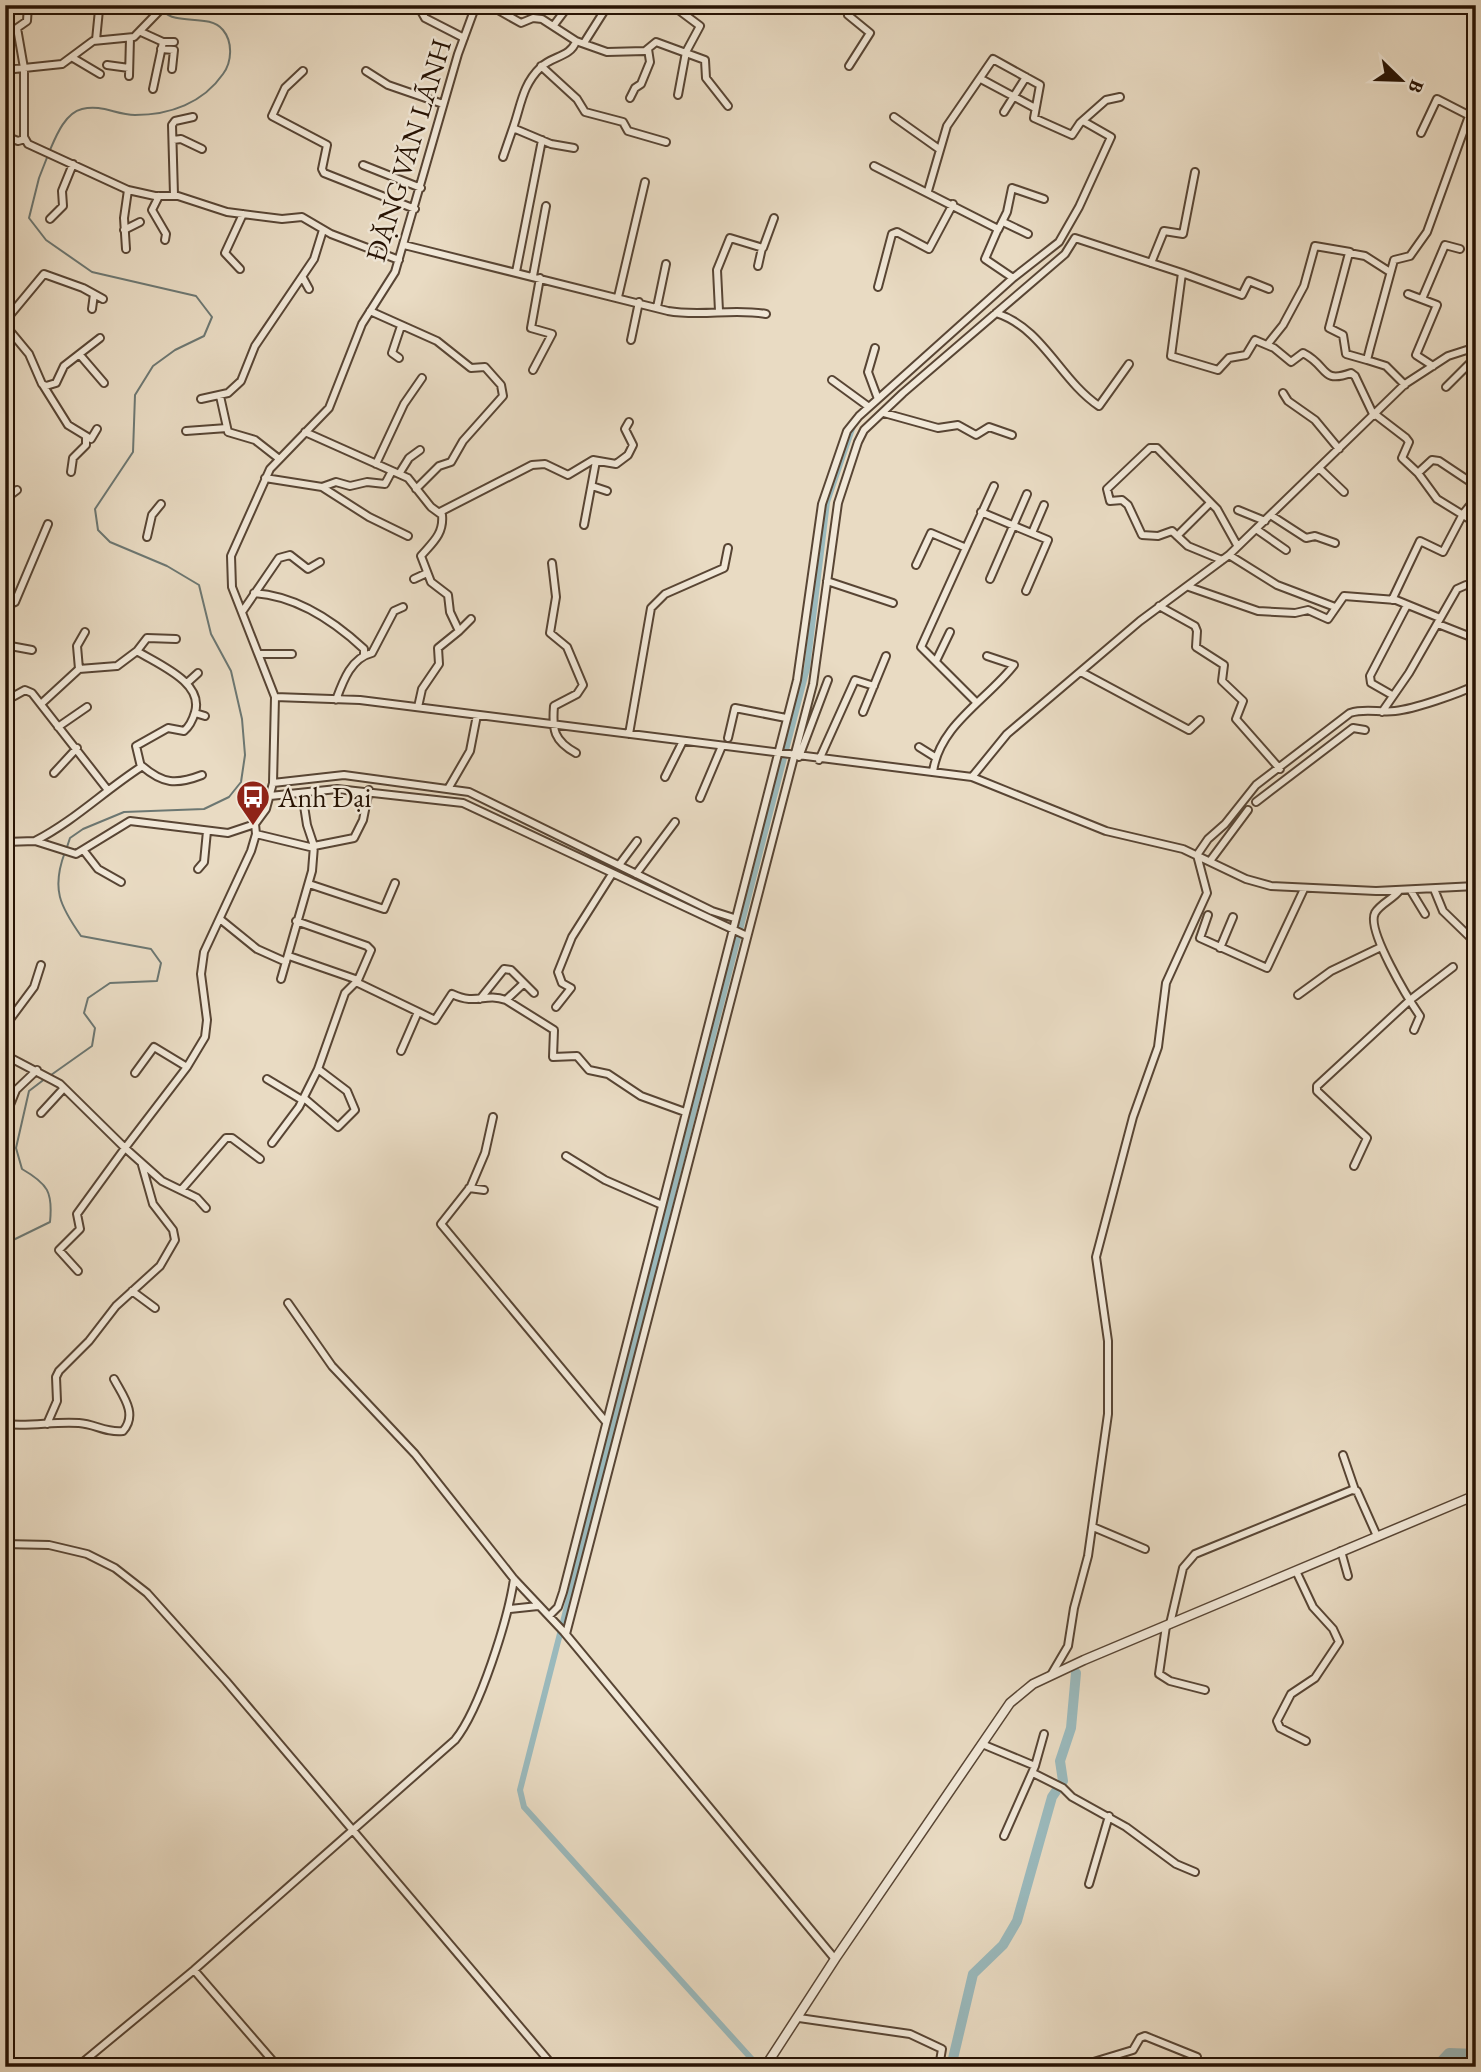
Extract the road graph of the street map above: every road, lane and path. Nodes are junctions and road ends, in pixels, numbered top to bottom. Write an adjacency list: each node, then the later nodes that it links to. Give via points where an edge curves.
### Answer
1 (28, 5): 26 (street, via 27,21 18,28)
2 (165, 5): 11 (street)
3 (409, 5): 13 (street)
4 (569, 5): 10 (street)
5 (608, 5): 17 (street)
6 (671, 5): 20 (street, via 700,26)
7 (853, 5): 25 (street, via 848,15 870,33)
8 (475, 8): 10 (street, via 498,10 521,23 533,18); 13 (street, ĐẶNG VĂN LÃNH)
9 (99, 10): 14 (street)
10 (554, 25): 16 (street)
11 (142, 32): 12 (street); 18 (street)
12 (130, 38): 14 (street); 27 (street)
13 (464, 38): 40 (street, ĐẶNG VĂN LÃNH)
14 (96, 40): 21 (street)
15 (174, 41): 18 (street)
16 (576, 41): 17 (street); 24 (street, via 569,52)
17 (584, 43): 19 (street, via 607,52)
18 (162, 45): 22 (street); 22 (street, via 174,50 172,65)
19 (648, 49): 20 (street, via 656,42); 39 (street, via 650,62)
20 (686, 52): 36 (street); 41 (street, via 705,60 706,78)
21 (73, 58): 26 (street, via 62,64); 31 (street)
22 (159, 60): 35 (street)
23 (107, 65): 27 (street)
24 (541, 66): 48 (street, via 520,96); 54 (street, via 585,112 623,122 628,131)
25 (849, 66)
26 (24, 68): 28 (street); 51 (street)
27 (129, 68): 32 (street)
28 (5, 70)
29 (303, 71): 72 (street, via 285,88 272,117 327,145 324,173)
30 (366, 71): 40 (street, via 388,85)
31 (100, 74)
32 (129, 76)
33 (1026, 78): 34 (street, via 993,59); 37 (street); 42 (street, via 1041,87)
34 (981, 79): 37 (street); 57 (street, via 947,126)
35 (153, 89)
36 (678, 95)
37 (1014, 97): 42 (street); 43 (street)
38 (1120, 97): 47 (street, via 1105,100)
39 (630, 98)
40 (443, 104): 64 (street, ĐẶNG VĂN LÃNH)
41 (728, 106)
42 (1035, 108): 47 (street, via 1037,121 1072,135)
43 (1004, 112)
44 (193, 117): 52 (street, via 174,121)
45 (894, 117): 57 (street)
46 (1473, 118): 49 (street, via 1436,100); 94 (street, via 1427,232 1410,256 1396,259)
47 (1083, 121): 98 (street, via 1111,137 1064,235)
48 (513, 128): 53 (street); 58 (street)
49 (1420, 133)
50 (5, 136): 51 (street)
51 (25, 139): 59 (street)
52 (173, 140): 56 (street); 68 (street)
53 (542, 140): 55 (street); 93 (street)
54 (666, 142)
55 (574, 148)
56 (202, 149)
57 (939, 149): 66 (street)
58 (503, 157)
59 (73, 164): 65 (street); 75 (street, via 62,191 63,206)
60 (363, 165): 64 (street)
61 (874, 166): 66 (street)
62 (1195, 172): 89 (street, via 1183,234 1164,230)
63 (645, 182): 104 (street)
64 (421, 188): 72 (street, ĐẶNG VĂN LÃNH)
65 (128, 190): 67 (street); 78 (street)
66 (928, 191): 70 (street)
67 (159, 195): 68 (street); 82 (street, via 152,210)
68 (174, 195): 73 (street)
69 (1044, 200): 77 (street, via 1012,188)
70 (953, 204): 80 (street); 99 (street, via 929,249 897,232 892,234)
71 (546, 206): 96 (street)
72 (415, 209): 83 (street, ĐẶNG VĂN LÃNH)
73 (243, 214): 79 (street, via 302,217); 92 (street, via 225,253)
74 (774, 218): 84 (street)
75 (50, 219)
76 (140, 222): 78 (street)
77 (1003, 222): 80 (street); 81 (street)
78 (124, 230): 85 (street)
79 (323, 230): 88 (street); 97 (street)
80 (998, 230): 98 (street, via 985,259)
81 (1028, 234)
82 (165, 240)
83 (404, 245): 88 (street, ĐẶNG VĂN LÃNH); 93 (street)
84 (762, 248): 91 (street); 111 (street, via 730,238 717,270)
85 (126, 249)
86 (1460, 249): 106 (street, via 1445,245)
87 (1350, 252): 94 (street); 118 (street, via 1315,246 1304,286); 124 (street, via 1329,328 1343,335 1346,354)
88 (399, 260): 110 (street, ĐẶNG VĂN LÃNH)
89 (1151, 262): 95 (street); 112 (street, via 1075,238 1065,254)
90 (666, 264): 108 (street)
91 (758, 266)
92 (240, 268)
93 (516, 272): 96 (street)
94 (1390, 272): 124 (street)
95 (1182, 273): 101 (street, via 1242,295 1249,281); 118 (street, via 1171,356 1218,370 1229,358 1246,355 1255,340)
96 (536, 277): 104 (street); 127 (street, via 531,328 552,334)
97 (303, 278): 100 (street); 135 (street, via 255,346 241,381)
98 (1013, 278): 137 (street)
99 (878, 286)
100 (309, 289)
101 (1269, 289)
102 (94, 294): 105 (street); 109 (street); 114 (street, via 44,274)
103 (1408, 294): 106 (street)
104 (618, 297): 107 (street)
105 (103, 299)
106 (1422, 299): 126 (street, via 1437,307 1416,356)
107 (639, 302): 108 (street); 117 (street)
108 (657, 307): 111 (street, via 679,313)
109 (92, 309)
110 (370, 311): 115 (street); 145 (street, ĐẶNG VĂN LÃNH, via 332,403)
111 (719, 311): 113 (street)
112 (996, 313): 125 (street, via 1031,335 1099,406); 139 (street)
113 (766, 314)
114 (5, 323): 131 (street, via 29,354)
115 (401, 326): 123 (street, via 392,353); 162 (street, via 437,341 471,368 487,368 503,393 452,461 439,466)
116 (100, 338): 121 (street)
117 (631, 340)
118 (1268, 345): 140 (street, via 1291,362 1306,355 1336,379 1351,373)
119 (1476, 347): 126 (street)
120 (876, 348): 137 (street, via 868,372)
121 (80, 355): 130 (street); 131 (street, via 64,366 55,383)
122 (1476, 356): 133 (street)
123 (399, 358)
124 (1367, 360): 132 (street, via 1386,366)
125 (1129, 364)
126 (1433, 366): 132 (street)
127 (533, 370)
128 (422, 378): 152 (street, via 404,404)
129 (832, 380): 138 (street)
130 (103, 383)
131 (43, 385): 147 (street, via 60,415)
132 (1405, 385): 140 (street)
133 (1446, 387)
134 (1283, 393): 148 (street, via 1287,401 1315,420)
135 (220, 396): 136 (street); 142 (street)
136 (201, 399)
137 (878, 399): 138 (street)
138 (869, 407): 248 (street, via 847,431 822,504 800,662)
139 (882, 413): 146 (street, via 945,429 958,425 976,435 989,427); 199 (street, via 860,435 838,503)
140 (1375, 416): 148 (street); 156 (street, via 1409,442 1401,456)
141 (629, 422): 151 (street, via 625,429 633,445 628,455 613,465)
142 (227, 428): 144 (street); 150 (street)
143 (97, 429): 147 (street, via 94,438)
144 (186, 430)
145 (305, 432): 150 (street, ĐẶNG VĂN LÃNH); 152 (street)
146 (1012, 435)
147 (86, 437): 154 (street)
148 (1339, 449): 153 (street)
149 (419, 450): 155 (street)
150 (278, 458): 157 (street, ĐẶNG VĂN LÃNH)
151 (596, 461): 158 (street); 172 (street, via 568,475 545,464 532,465)
152 (376, 464): 155 (street)
153 (1320, 469): 164 (street); 175 (street)
154 (71, 471)
155 (396, 473): 160 (street, via 385,484 336,482); 162 (street, via 408,478)
156 (1418, 473): 166 (street, via 1432,460 1439,461 1472,483); 174 (street, via 1437,499)
157 (265, 478): 160 (street); 211 (street, ĐẶNG VĂN LÃNH, via 230,561 232,587)
158 (592, 486): 163 (street); 179 (street)
159 (994, 486): 173 (street)
160 (322, 487): 183 (street)
161 (17, 489): 167 (street)
162 (416, 489): 172 (street)
163 (607, 491)
164 (1344, 492)
165 (1027, 494): 180 (street)
166 (1476, 498): 174 (street)
167 (5, 499)
168 (160, 504): 185 (street)
169 (1044, 505): 182 (street)
170 (1209, 505): 184 (street); 184 (street, via 1156,447 1107,489 1110,501 1126,503 1142,535 1170,531); 187 (street, via 1217,509)
171 (1238, 510): 176 (street)
172 (440, 512): 196 (street, via 443,524 435,543 421,556)
173 (981, 512): 180 (street); 188 (street)
174 (1463, 514): 177 (street); 204 (street, via 1443,552 1420,541)
175 (1272, 516): 176 (street); 186 (street, via 1306,538 1315,536)
176 (1265, 521): 181 (street)
177 (1476, 523)
178 (48, 524): 207 (street, via 15,602)
179 (584, 525)
180 (1013, 525): 182 (street); 198 (street)
181 (1256, 528): 187 (street); 190 (street)
182 (1032, 533): 202 (street, via 1048,540)
183 (408, 536)
184 (1177, 536): 192 (street, via 1188,547)
185 (147, 537)
186 (1335, 544)
187 (1237, 545): 191 (street)
188 (964, 547): 195 (street, via 931,533); 227 (street, via 921,647)
189 (728, 548): 253 (street, via 722,571 665,594 651,608)
190 (1286, 550)
191 (1229, 555): 192 (street); 210 (street, via 1277,585)
192 (1222, 560): 201 (street)
193 (320, 562): 203 (street, via 306,568 290,555 283,556)
194 (552, 563): 250 (street, via 556,597 550,632 567,647 583,685 577,694 554,706)
195 (916, 565)
196 (427, 573): 197 (street); 214 (street, via 435,587 448,595)
197 (414, 579)
198 (990, 579)
199 (827, 581): 205 (street); 261 (street, via 816,672)
200 (1476, 585): 213 (street, via 1457,589)
201 (1189, 587): 208 (street); 210 (street, via 1269,612 1308,610 1328,619)
202 (1026, 591)
203 (254, 593): 211 (street); 224 (street, via 288,599 341,626 364,649)
204 (1392, 600): 206 (street); 210 (street, via 1344,596)
205 (893, 603)
206 (1407, 605): 213 (street); 235 (street, via 1370,676 1371,683)
207 (5, 606)
208 (1159, 606): 229 (street); 265 (street, via 1195,626 1196,647 1224,665 1223,681 1242,701 1236,719)
209 (403, 607): 224 (street, via 394,611 372,653)
210 (1335, 607)
211 (242, 612): 222 (street, ĐẶNG VĂN LÃNH)
212 (471, 619): 214 (street)
213 (1439, 621): 217 (street); 235 (street)
214 (459, 631): 242 (street, via 438,648 439,664 422,689)
215 (85, 632): 228 (street, via 77,646)
216 (950, 632): 227 (street)
217 (1476, 638)
218 (176, 639): 221 (street, via 147,638)
219 (5, 645): 220 (street)
220 (32, 650)
221 (137, 651): 228 (street, via 117,666); 232 (street)
222 (259, 654): 223 (street); 236 (street, ĐẶNG VĂN LÃNH)
223 (292, 654)
224 (364, 655): 237 (street, via 344,678)
225 (886, 656): 234 (street)
226 (987, 656): 239 (street, via 1014,665)
227 (936, 661): 239 (street)
228 (79, 669): 240 (street)
229 (1081, 672): 249 (street, via 1189,730); 270 (street, via 1007,734)
230 (198, 673): 232 (street)
231 (828, 680): 261 (street)
232 (187, 683): 245 (street, via 197,703)
233 (1476, 685): 244 (street, via 1408,709)
234 (874, 686): 243 (street); 263 (street, via 855,680)
235 (1392, 695): 244 (street)
236 (275, 697): 237 (street); 271 (street, ĐẶNG VĂN LÃNH)
237 (336, 700): 242 (street)
238 (5, 701): 240 (street, via 25,690)
239 (977, 703): 262 (street, via 956,724)
240 (41, 704): 251 (street)
241 (87, 707): 251 (street)
242 (418, 707): 246 (street)
243 (863, 712)
244 (1382, 712): 265 (street, via 1363,709 1350,713)
245 (195, 713): 247 (street); 264 (street, via 184,731 168,728 136,746)
246 (477, 715): 250 (street); 273 (street, via 470,751)
247 (205, 716)
248 (786, 718): 254 (street, via 735,708); 260 (street)
249 (1200, 720)
250 (554, 724): 253 (street); 259 (street, via 556,740)
251 (58, 727): 257 (street)
252 (1365, 730): 279 (street, via 1353,728)
253 (629, 734): 255 (street)
254 (728, 738)
255 (683, 741): 256 (street); 269 (street)
256 (722, 746): 260 (street); 278 (street)
257 (77, 747): 267 (street); 272 (street)
258 (919, 747): 262 (street)
259 (576, 753)
260 (777, 754): 261 (street); 307 (street)
261 (793, 756): 263 (street); 310 (street)
262 (935, 757): 266 (street)
263 (819, 760): 266 (street)
264 (142, 766): 268 (street, via 163,782 184,782); 272 (street)
265 (1280, 769): 291 (street, via 1256,785 1208,839)
266 (933, 772): 270 (street)
267 (54, 773)
268 (202, 775)
269 (666, 777)
270 (972, 777): 291 (street, via 1106,831 1171,845)
271 (273, 783): 273 (street, via 344,775); 277 (street, ĐẶNG VĂN LÃNH)
272 (107, 789): 286 (street, via 72,819)
273 (448, 789): 275 (street)
274 (369, 790): 276 (street); 280 (street); 289 (street, via 354,838)
275 (466, 792): 280 (street); 292 (street)
276 (302, 793): 277 (street); 289 (street)
277 (270, 796): 283 (street, ĐẶNG VĂN LÃNH)
278 (700, 798)
279 (1256, 802)
280 (463, 803): 294 (street)
281 (1248, 810): 291 (street)
282 (675, 822): 295 (street)
283 (255, 824): 284 (street, via 228,832); 285 (street)
284 (207, 831): 290 (street, via 130,821); 293 (street, via 204,862)
285 (256, 834): 289 (street); 308 (street)
286 (35, 841): 288 (street); 290 (street, via 73,854)
287 (637, 841): 292 (street)
288 (5, 842)
289 (314, 847): 298 (street)
290 (84, 850): 296 (street, via 98,869)
291 (1204, 858): 300 (street, via 1261,884); 364 (street, via 1207,893 1166,984 1157,1047 1133,1116 1096,1257 1109,1380)
292 (619, 865): 295 (street)
293 (198, 869)
294 (612, 874): 310 (street); 325 (street, via 572,937 558,972 562,983 571,988)
295 (636, 874): 307 (street)
296 (121, 882)
297 (395, 883): 298 (street, via 384,909)
298 (309, 884): 309 (street)
299 (1476, 886): 301 (street)
300 (1304, 889): 302 (street); 313 (street, via 1269,967)
301 (1434, 889): 303 (street); 311 (street, via 1443,911)
302 (1399, 891): 303 (street); 312 (street, via 1375,913)
303 (1410, 891): 304 (street)
304 (1424, 914)
305 (1208, 915): 313 (street, via 1199,937)
306 (1233, 917): 313 (street)
307 (734, 918): 310 (street)
308 (220, 919): 314 (street, via 257,949); 331 (street, via 202,962 206,1032)
309 (296, 921): 314 (street); 318 (street, via 370,948)
310 (739, 932): 338 (street); 376 (street)
311 (1476, 943)
312 (1381, 947): 321 (street, via 1331,971); 324 (street)
313 (1220, 948)
314 (288, 959): 317 (street); 318 (street)
315 (41, 965): 327 (street, via 34,987)
316 (1453, 967): 324 (street)
317 (281, 979)
318 (357, 981): 326 (street); 332 (street, via 345,993)
319 (523, 984): 320 (street); 322 (street, via 511,970 504,969); 323 (street)
320 (534, 993)
321 (1298, 995)
322 (480, 999): 323 (street); 326 (street, via 463,1000 452,994 435,1020)
323 (506, 1000): 338 (street, via 554,1030 554,1057 577,1056 589,1070 608,1074 641,1096)
324 (1410, 1000): 328 (street, via 1421,1019); 347 (street, via 1317,1086 1367,1138)
325 (556, 1007)
326 (418, 1012): 329 (street)
327 (5, 1026)
328 (1414, 1030)
329 (401, 1051)
330 (5, 1055): 333 (street)
331 (187, 1067): 334 (street, via 155,1047); 343 (street)
332 (318, 1069): 337 (street); 337 (street, via 347,1091 355,1110 338,1127)
333 (37, 1070): 336 (street); 340 (street, via 16,1090)
334 (135, 1073)
335 (267, 1079): 337 (street)
336 (62, 1086): 339 (street); 343 (street)
337 (303, 1099): 342 (street)
338 (685, 1112): 351 (street)
339 (41, 1113)
340 (5, 1117)
341 (493, 1117): 348 (street, via 485,1153)
342 (272, 1143)
343 (125, 1148): 346 (street); 353 (street, via 77,1214 80,1229 59,1250)
344 (566, 1156): 351 (street, via 605,1180)
345 (260, 1159): 349 (street, via 226,1138)
346 (142, 1165): 349 (street); 354 (street, via 153,1203 176,1237 160,1266)
347 (1353, 1166)
348 (469, 1188): 350 (street); 358 (street, via 441,1225)
349 (182, 1189): 352 (street)
350 (484, 1190)
351 (662, 1205): 358 (street)
352 (206, 1208)
353 (78, 1271)
354 (132, 1290): 356 (street); 360 (street, via 57,1374 57,1401)
355 (288, 1303): 371 (street, via 332,1366 415,1454)
356 (155, 1308)
357 (114, 1380): 360 (street, via 130,1409 122,1430)
358 (606, 1422): 374 (street, via 562,1598)
359 (5, 1424): 360 (street)
360 (47, 1424)
361 (1343, 1455): 362 (street)
362 (1354, 1490): 365 (street); 375 (street, via 1195,1554 1183,1568)
363 (1476, 1495): 365 (street)
364 (1100, 1530): 367 (street); 377 (street, via 1068,1646)
365 (1377, 1536): 368 (street)
366 (5, 1544): 384 (street, via 78,1551 116,1568 139,1585)
367 (1145, 1549)
368 (1341, 1552): 369 (street); 370 (street)
369 (1296, 1571): 375 (street); 380 (street, via 1313,1607 1339,1642 1313,1680 1294,1690 1277,1721 1280,1728)
370 (1348, 1576)
371 (514, 1579): 372 (street); 373 (street)
372 (538, 1605): 373 (street); 374 (street)
373 (510, 1609): 384 (street, via 462,1731)
374 (549, 1616): 376 (street)
375 (1168, 1625): 377 (street); 378 (street, via 1159,1674)
376 (565, 1633): 388 (street)
377 (1051, 1675): 381 (street, via 1017,1696)
378 (1205, 1690)
379 (1044, 1734): 382 (street)
380 (1306, 1741)
381 (982, 1744): 382 (street); 388 (street)
382 (1034, 1770): 383 (street); 385 (street)
383 (1109, 1816): 386 (street, via 1176,1864); 387 (street)
384 (354, 1830): 389 (street); 396 (street)
385 (1004, 1836)
386 (1195, 1872)
387 (1089, 1884)
388 (835, 1959): 392 (street)
389 (194, 1970): 394 (street); 395 (street)
390 (1476, 1987): 391 (street, via 1472,2001)
391 (1476, 2006)
392 (799, 2018): 397 (street); 398 (street, via 915,2035 940,2047)
393 (1197, 2057): 399 (street, via 1145,2036 1133,2050)
394 (77, 2067)
395 (278, 2067)
396 (554, 2067)
397 (765, 2067)
398 (939, 2067)
399 (1077, 2067)

